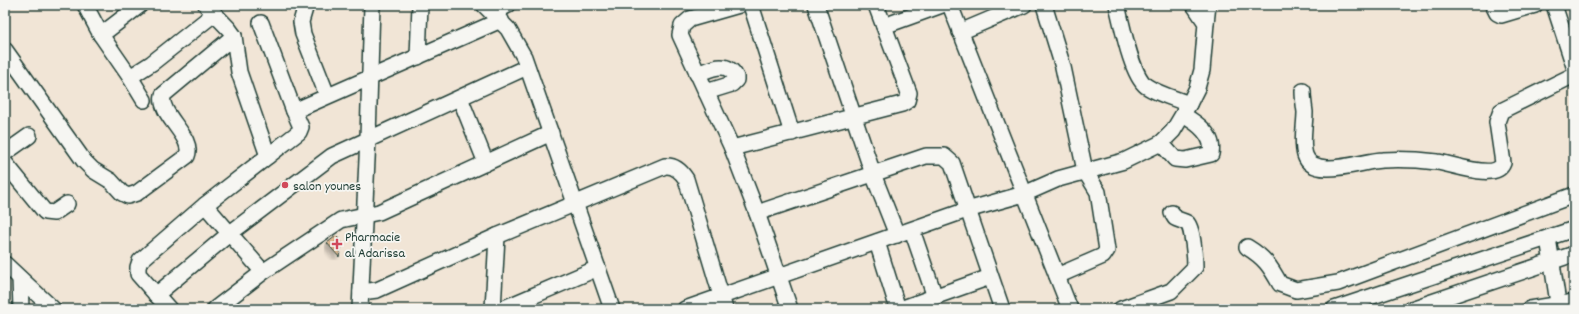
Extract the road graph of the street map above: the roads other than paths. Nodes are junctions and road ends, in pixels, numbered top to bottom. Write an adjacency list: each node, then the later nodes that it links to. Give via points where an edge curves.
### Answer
1 (85, 5): 27 (street)
2 (140, 5): 27 (street)
3 (306, 5): 39 (street, via 301,22 303,34)
4 (372, 5): 36 (street)
5 (420, 5): 30 (street)
6 (508, 5): 22 (street)
7 (739, 5): 33 (street, via 690,19 682,26 681,40)
8 (751, 5): 45 (street)
9 (816, 5): 44 (street)
10 (876, 5): 25 (street)
11 (942, 5): 25 (street)
12 (950, 5): 26 (street)
13 (1024, 5): 26 (street)
14 (1044, 5): 55 (street, via 1063,67)
15 (1117, 5): 42 (street, via 1140,80 1147,87)
16 (1194, 5): 24 (street)
17 (1208, 5): 24 (street)
18 (1493, 5): 19 (street, via 1497,14 1501,15)
19 (1535, 5)
20 (1554, 5): 31 (street)
21 (210, 10): 28 (street); 35 (street, via 152,63)
22 (493, 13): 30 (street); 32 (street, via 519,47)
23 (261, 23): 43 (street)
24 (1206, 23): 42 (street, via 1202,70 1197,88)
25 (884, 26): 44 (street, via 909,93 908,98 902,104)
26 (960, 32): 57 (street)
27 (101, 35): 35 (street)
28 (234, 36): 29 (street, via 163,95 163,105 188,147 187,156 137,193 128,196 122,194 111,181 84,161); 52 (street, via 239,72)
29 (5, 50)
30 (418, 57): 36 (street)
31 (1574, 66)
32 (527, 67): 40 (street); 46 (street)
33 (697, 74): 38 (street); 38 (street, via 724,66 729,67 736,76 732,84)
34 (1574, 75): 37 (street, via 1501,111 1497,122 1503,163 1498,168 1473,171 1439,162 1381,160 1318,168 1308,162 1304,153 1305,112)
35 (130, 76): 41 (street)
36 (369, 78): 39 (street); 48 (street)
37 (1302, 91)
38 (706, 92): 50 (street)
39 (327, 95): 43 (street)
40 (460, 98): 48 (street); 54 (street)
41 (144, 100)
42 (1186, 110): 49 (street, via 1173,131); 49 (street, via 1206,131 1212,148 1211,154 1185,160 1175,159)
43 (294, 111): 52 (street, via 301,127 299,132)
44 (854, 117): 45 (street); 56 (street)
45 (792, 133): 50 (street)
46 (551, 134): 54 (street); 59 (street)
47 (29, 136): 51 (street)
48 (368, 138): 65 (street); 68 (street, via 332,156)
49 (1161, 143): 55 (street, via 1124,161)
50 (732, 148): 63 (street)
51 (5, 153)
52 (268, 156): 61 (street)
53 (5, 163): 60 (street, via 45,212 54,213)
54 (486, 163): 65 (street, via 379,212)
55 (1085, 171): 57 (street, via 1058,179); 80 (street, via 1098,192 1107,250 1103,256)
56 (873, 174): 62 (street, via 926,156 944,156 952,164); 63 (street); 69 (street)
57 (1024, 194): 62 (street); 80 (street)
58 (1574, 195): 73 (street, via 1338,283 1316,287 1296,290 1280,284 1263,256)
59 (575, 203): 70 (street); 77 (street); 86 (street, via 665,166 676,168 686,179)
60 (66, 204)
61 (205, 205): 68 (street); 84 (street, via 139,264 138,274)
62 (967, 210): 67 (street); 81 (street)
63 (757, 213): 79 (street)
64 (1172, 213): 103 (street, via 1189,227 1195,267 1171,291)
65 (364, 214): 78 (street, via 341,220); 83 (street)
66 (1574, 229): 71 (street)
67 (912, 230): 69 (street); 85 (street)
68 (229, 234): 78 (street); 84 (street)
69 (897, 235): 72 (street)
70 (497, 236): 83 (street, via 377,290); 95 (street)
71 (1548, 238): 75 (street); 104 (street)
72 (877, 242): 79 (street); 100 (street)
73 (1247, 247)
74 (1574, 254): 75 (street)
75 (1552, 262): 89 (street); 105 (street)
76 (5, 264): 82 (street)
77 (598, 268): 96 (street); 97 (street)
78 (263, 272): 93 (street)
79 (779, 276): 86 (street); 99 (street)
80 (1057, 276): 102 (street)
81 (990, 277): 85 (street); 101 (street)
82 (20, 279): 90 (street); 91 (street)
83 (361, 292): 94 (street)
84 (156, 295): 92 (street)
85 (935, 297): 88 (street)
86 (723, 302): 98 (street)
87 (1574, 302): 89 (street)
88 (916, 306): 100 (street)
89 (1559, 306): 106 (street)
90 (21, 309)
91 (53, 309)
92 (169, 309)
93 (215, 309)
94 (360, 309)
95 (493, 309)
96 (502, 309)
97 (612, 309)
98 (685, 309)
99 (790, 309)
100 (899, 309)
101 (1002, 309)
102 (1070, 309)
103 (1121, 309)
104 (1334, 309)
105 (1411, 309)
106 (1530, 309)

